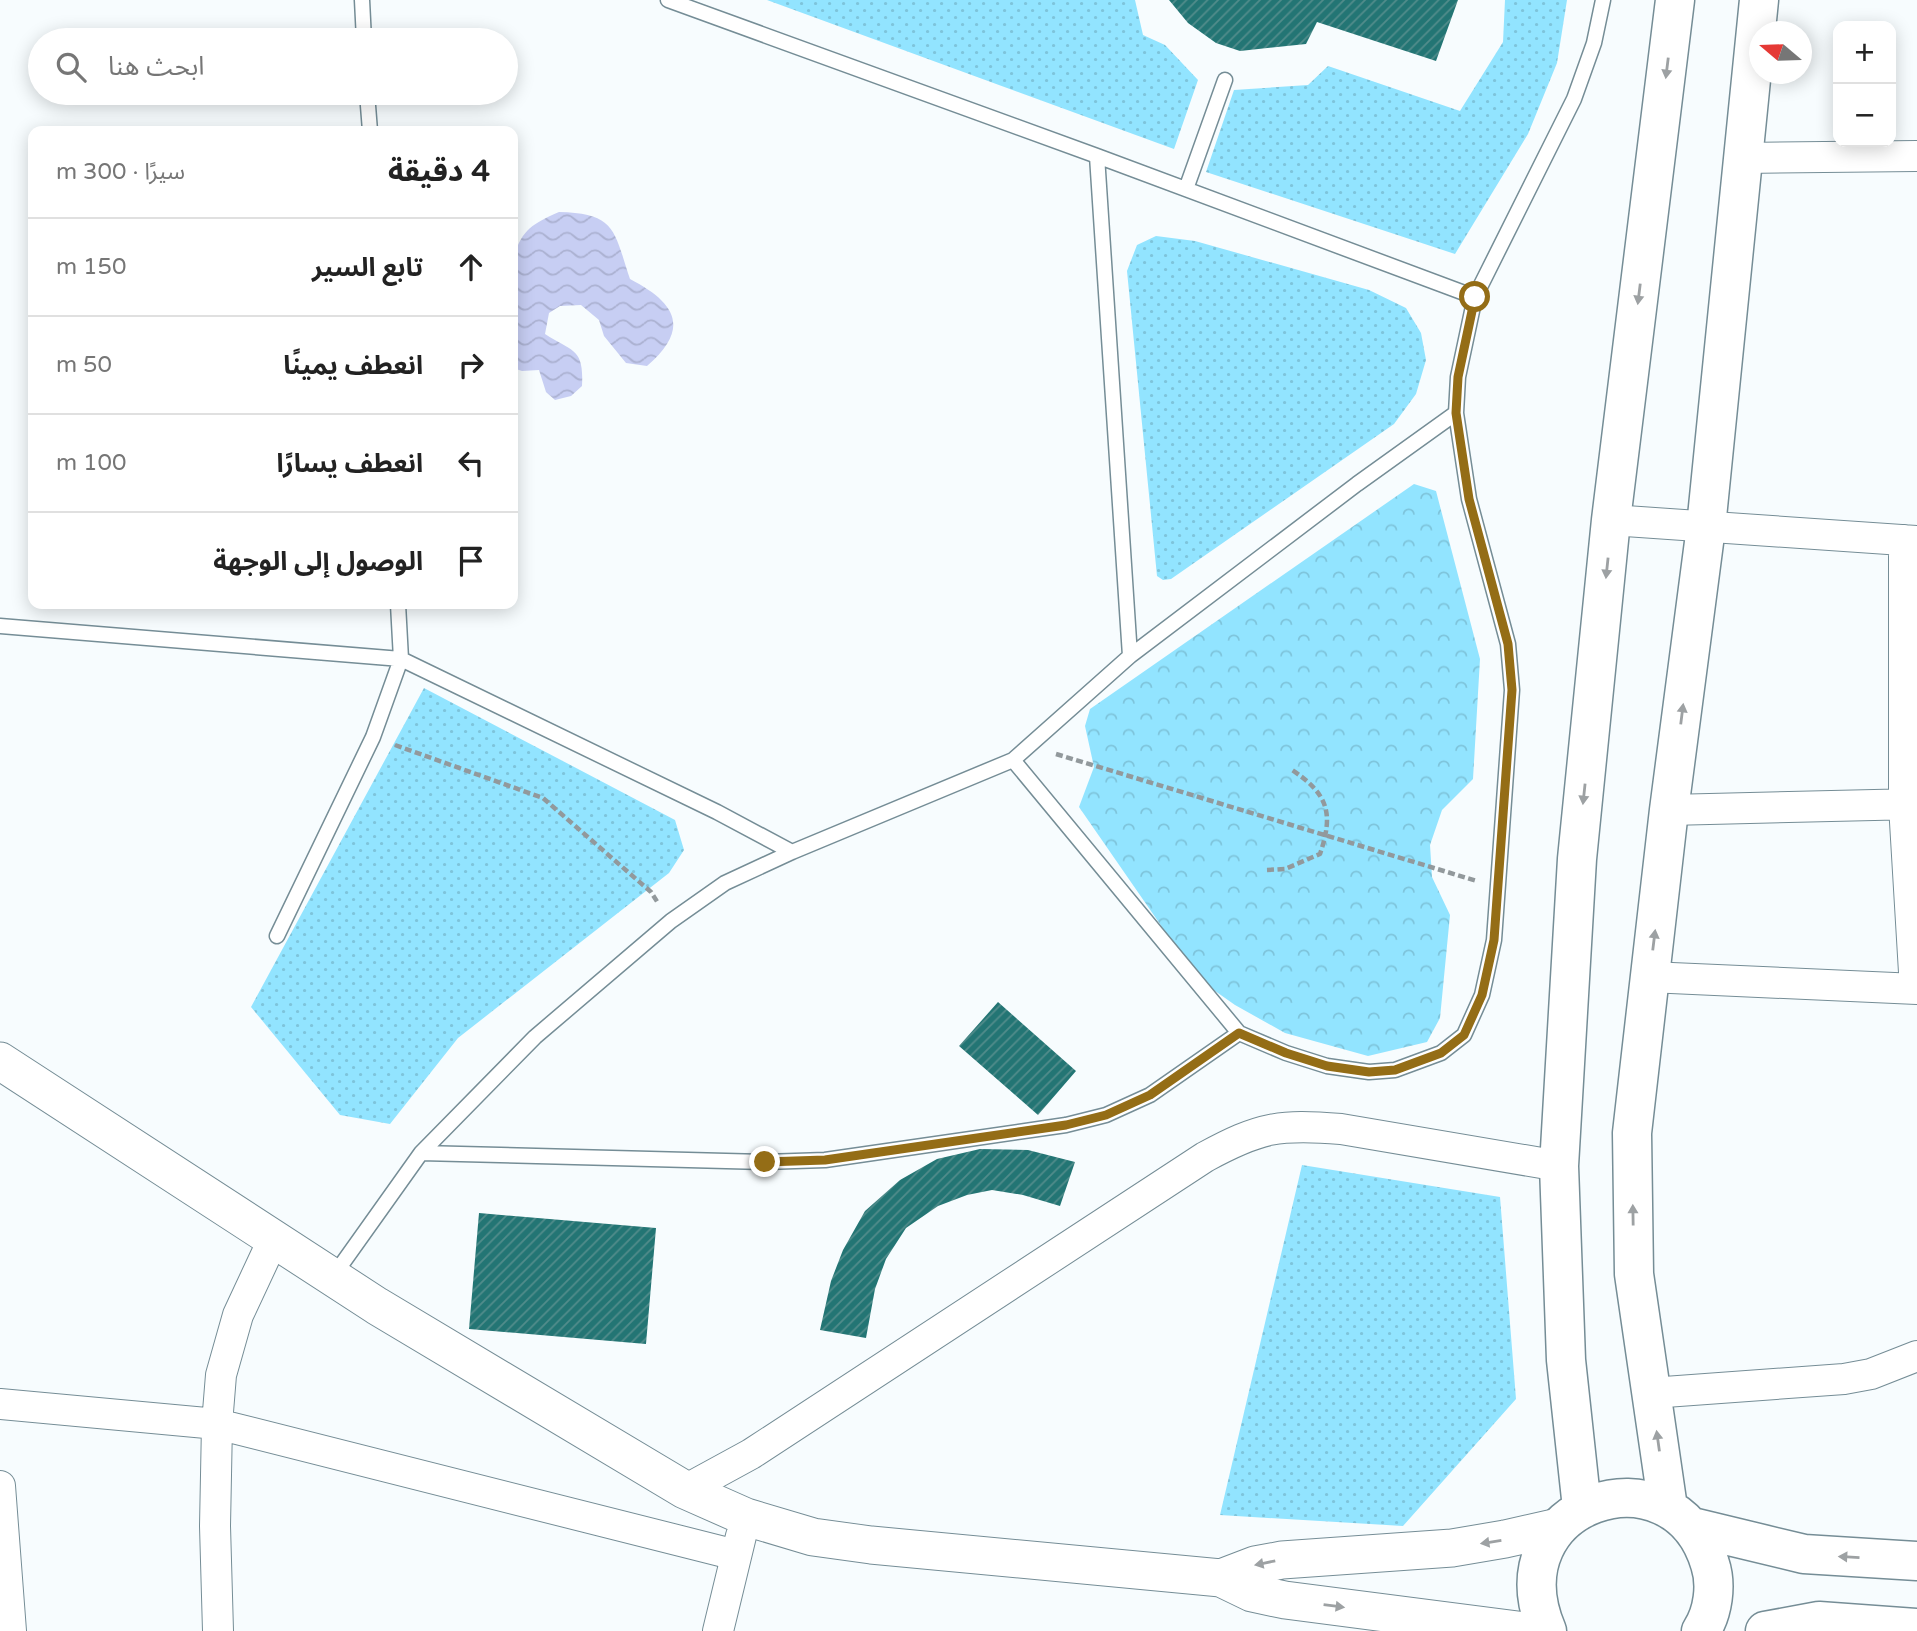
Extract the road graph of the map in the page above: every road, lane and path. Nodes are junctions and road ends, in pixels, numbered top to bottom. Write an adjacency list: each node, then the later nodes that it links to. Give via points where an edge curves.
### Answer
1 (362, 0): 6 (lane)
2 (668, 0): 10 (lane)
3 (1602, 0): 14 (lane, via 1594,43 1574,99)
4 (1675, 0): 16 (main road, one-way to 16)
5 (1759, 0): 12 (main road)
6 (363, 28)
7 (1225, 80): 13 (lane)
8 (368, 105): 9 (lane)
9 (370, 126)
10 (1097, 156): 13 (lane); 21 (lane)
11 (1917, 156): 12 (street)
12 (1743, 158): 17 (main road)
13 (1186, 189): 14 (lane)
14 (1475, 297): 15 (lane, via 1458,377)
15 (1456, 413): 21 (lane); 32 (lane, via 1469,499 1508,644 1512,690)
16 (1611, 520): 17 (street); 40 (main road, one-way to 40, via 1577,859)
17 (1706, 527): 18 (street); 28 (main road, one-way to 17)
18 (1911, 540): 27 (street)
19 (398, 609): 22 (lane)
20 (0, 626): 22 (lane)
21 (1130, 656): 24 (lane)
22 (401, 659): 23 (lane); 30 (lane)
23 (373, 737): 33 (path, via 542,798 651,892); 34 (lane)
24 (1030, 746): 25 (lane); 29 (path)
25 (1013, 760): 30 (lane); 37 (lane)
26 (1293, 770): 29 (path, via 1317,790 1325,805)
27 (1911, 804): 28 (street); 36 (street)
28 (1669, 810): 35 (main road, one-way to 28)
29 (1326, 835): 31 (path, via 1320,853 1292,866); 32 (path)
30 (792, 852): 33 (lane, via 725,883)
31 (1267, 870)
32 (1497, 888): 37 (lane, via 1494,940 1482,995 1464,1035 1441,1053 1395,1070 1369,1072 1327,1066)
33 (671, 921): 39 (lane, via 535,1037)
34 (277, 936)
35 (1649, 977): 36 (street); 44 (main road, one-way to 35, via 1634,1274 1632,1133)
36 (1916, 989)
37 (1239, 1033): 39 (lane, via 1150,1095 1106,1115 1066,1125 825,1160)
38 (0, 1061): 41 (street)
39 (421, 1153): 42 (lane)
40 (1559, 1166): 48 (street, via 1329,1128 1271,1128 1241,1137 751,1454); 50 (main road)
41 (273, 1240): 42 (street); 46 (street, via 228,1345)
42 (332, 1278): 48 (street)
43 (1917, 1356): 44 (street, via 1891,1368 1844,1379)
44 (1651, 1393): 51 (main road, one-way to 44)
45 (0, 1404): 46 (street)
46 (217, 1424): 52 (street); 57 (street)
47 (0, 1486): 56 (street)
48 (685, 1490): 49 (street)
49 (746, 1517): 52 (street); 54 (street, via 813,1537 871,1545)
50 (1570, 1518): 51 (main road, via 1610,1498 1640,1499); 54 (street, one-way to 54, via 1505,1539 1451,1548 1282,1560); 60 (main road, via 1542,1553 1535,1583 1538,1610)
51 (1680, 1518): 53 (main road, one-way to 51, via 1804,1554); 61 (main road, via 1706,1549 1713,1573 1713,1598)
52 (736, 1555): 58 (street)
53 (1917, 1561)
54 (1221, 1578): 59 (street, one-way to 59, via 1252,1593 1285,1600)
55 (1917, 1628): 62 (main road, via 1819,1621)
56 (11, 1631)
57 (218, 1631)
58 (718, 1631)
59 (1525, 1631)
60 (1547, 1631)
61 (1701, 1631)
62 (1765, 1631)

